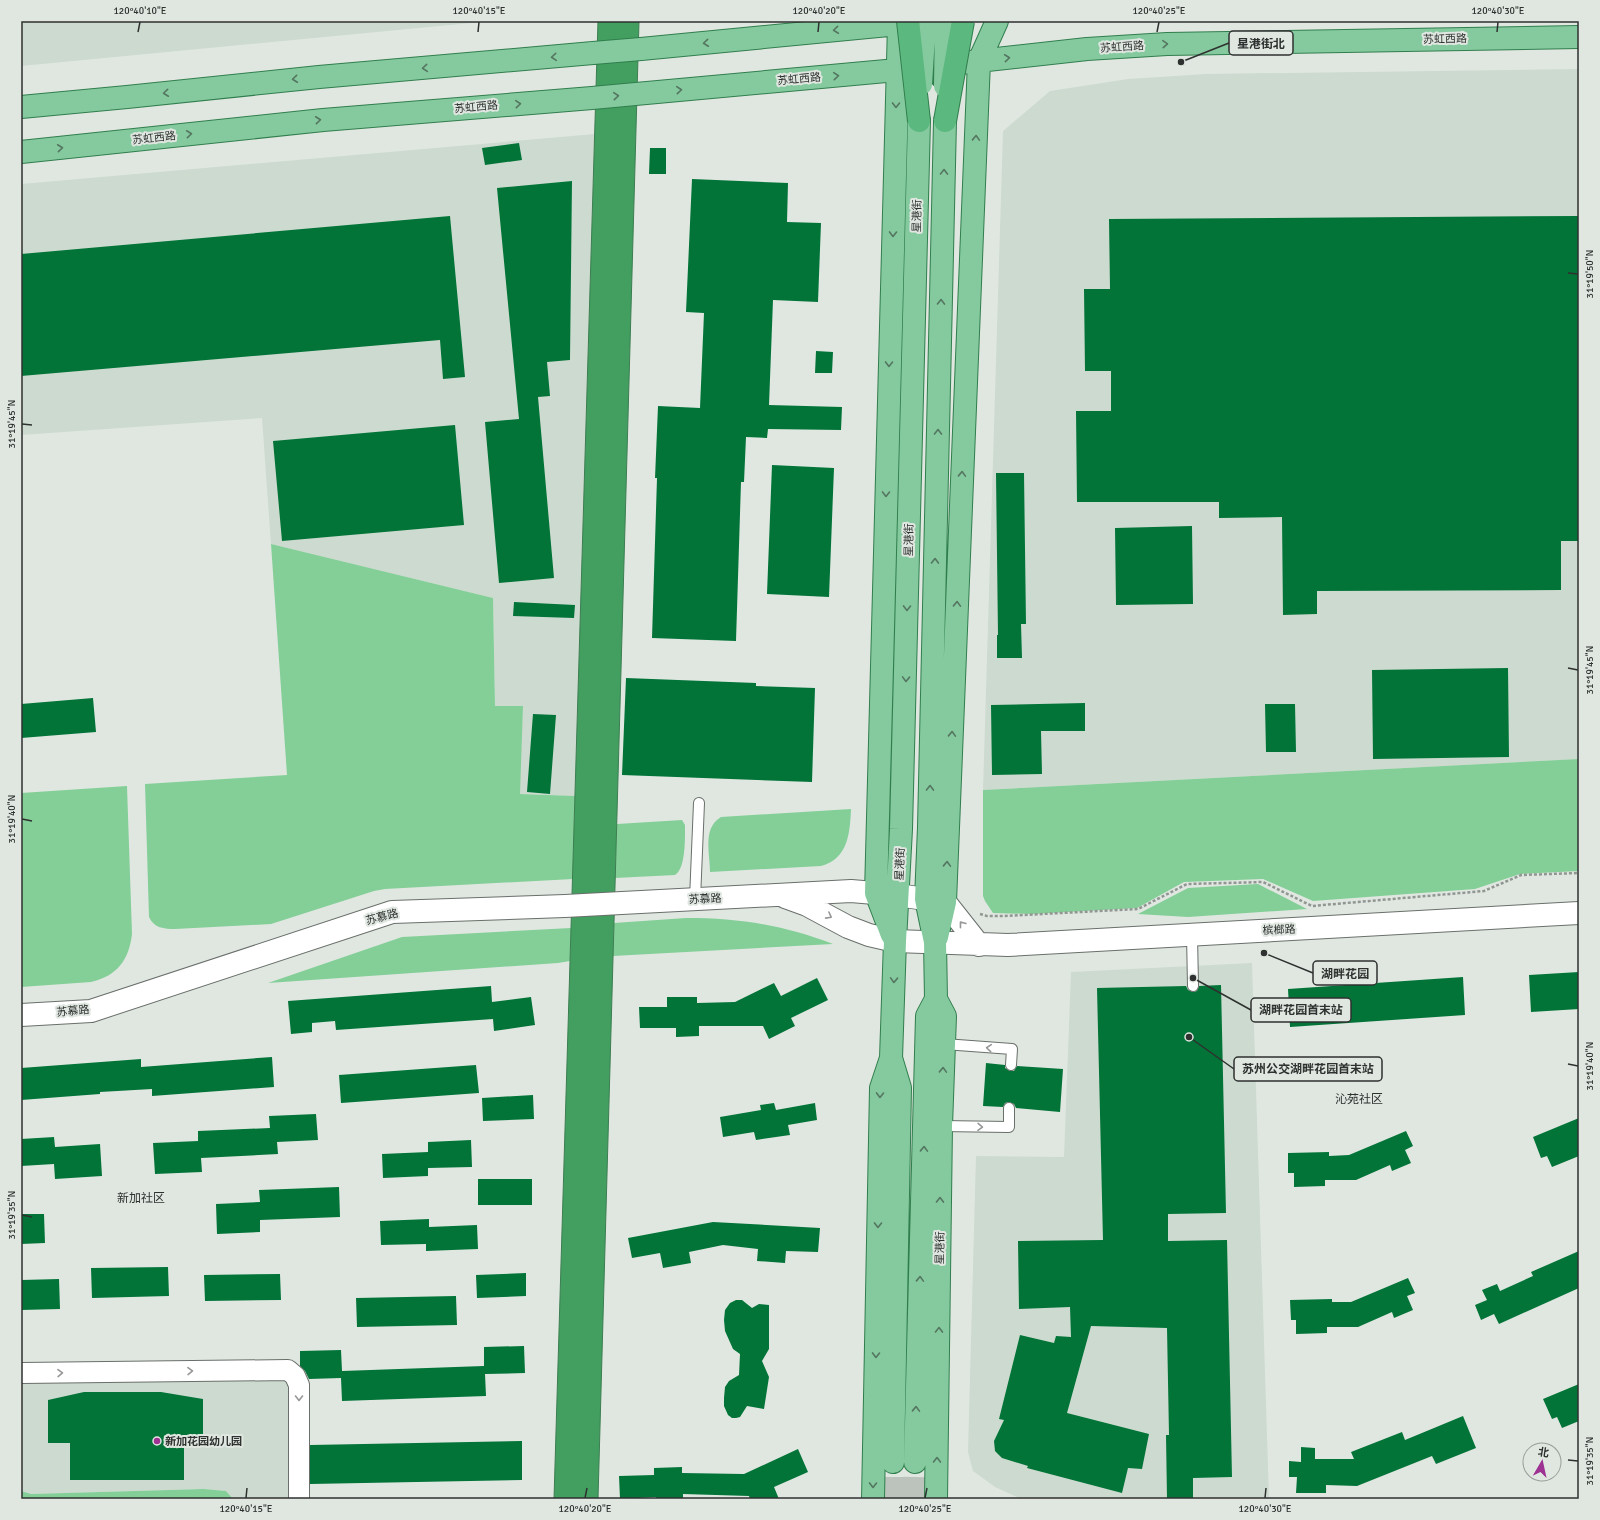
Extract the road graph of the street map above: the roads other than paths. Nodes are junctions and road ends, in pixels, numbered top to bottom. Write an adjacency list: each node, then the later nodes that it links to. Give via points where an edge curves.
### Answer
1 (925, 21): 11 (main road, 星港街, bridge)
2 (946, 21): 12 (main road, bridge)
3 (958, 21): 6 (main road)
4 (963, 21): 12 (highway, bridge)
5 (997, 21): 8 (main road)
6 (903, 22): 9 (main road); 10 (main road, one-way to 10, bridge, via 641,49 319,76); 11 (highway, bridge)
7 (1579, 37): 8 (main road, 苏虹西路, one-way to 7, via 1087,49 1167,44)
8 (979, 61): 9 (main road, 苏虹西路); 19 (main road, one-way to 8)
9 (897, 70): 13 (main road, 苏虹西路, one-way to 9, via 323,120); 15 (main road, one-way to 15)
10 (21, 107)
11 (919, 121): 17 (main road, 星港街, one-way to 17, via 902,829)
12 (945, 121): 19 (main road, one-way to 12, via 933,642)
13 (21, 152)
14 (699, 803): 18 (lane)
15 (876, 893): 16 (main road, 苏慕路, via 851,891); 17 (main road, 苏慕路); 22 (main road)
16 (780, 895): 18 (main road, 苏慕路); 22 (main road, 苏慕路, one-way to 22, via 808,905 848,927)
17 (898, 895): 19 (main road, 苏慕路); 22 (main road, 星港街)
18 (695, 899): 27 (main road, 苏慕路, via 392,912 91,1011)
19 (936, 901): 23 (main road, 星港街); 24 (main road, one-way to 19)
20 (1579, 913): 21 (main road, 槟榔路)
21 (1192, 935): 24 (main road, 槟榔路); 25 (lane)
22 (895, 941): 23 (main road, 苏慕路); 29 (main road, 星港街, one-way to 29)
23 (935, 942): 24 (main road, 苏慕路); 26 (main road, 星港街)
24 (979, 945)
25 (1193, 986)
26 (936, 999): 28 (main road, 星港街, via 945,1016); 35 (main road, 星港街, one-way to 26, via 927,1016)
27 (21, 1015)
28 (944, 1044): 30 (lane, one-way to 28, via 1012,1050); 32 (main road, 星港街, one-way to 28)
29 (891, 1058): 34 (main road, 星港街, via 900,1088); 37 (main road, 星港街, one-way to 37, via 880,1088)
30 (1011, 1065)
31 (1010, 1108): 32 (lane, one-way to 31, via 1009,1127)
32 (942, 1126): 38 (main road, 星港街, one-way to 32)
33 (21, 1373): 36 (street, one-way to 36, via 288,1370 295,1376 299,1385)
34 (893, 1462)
35 (915, 1462)
36 (299, 1499)
37 (873, 1499)
38 (936, 1499)

